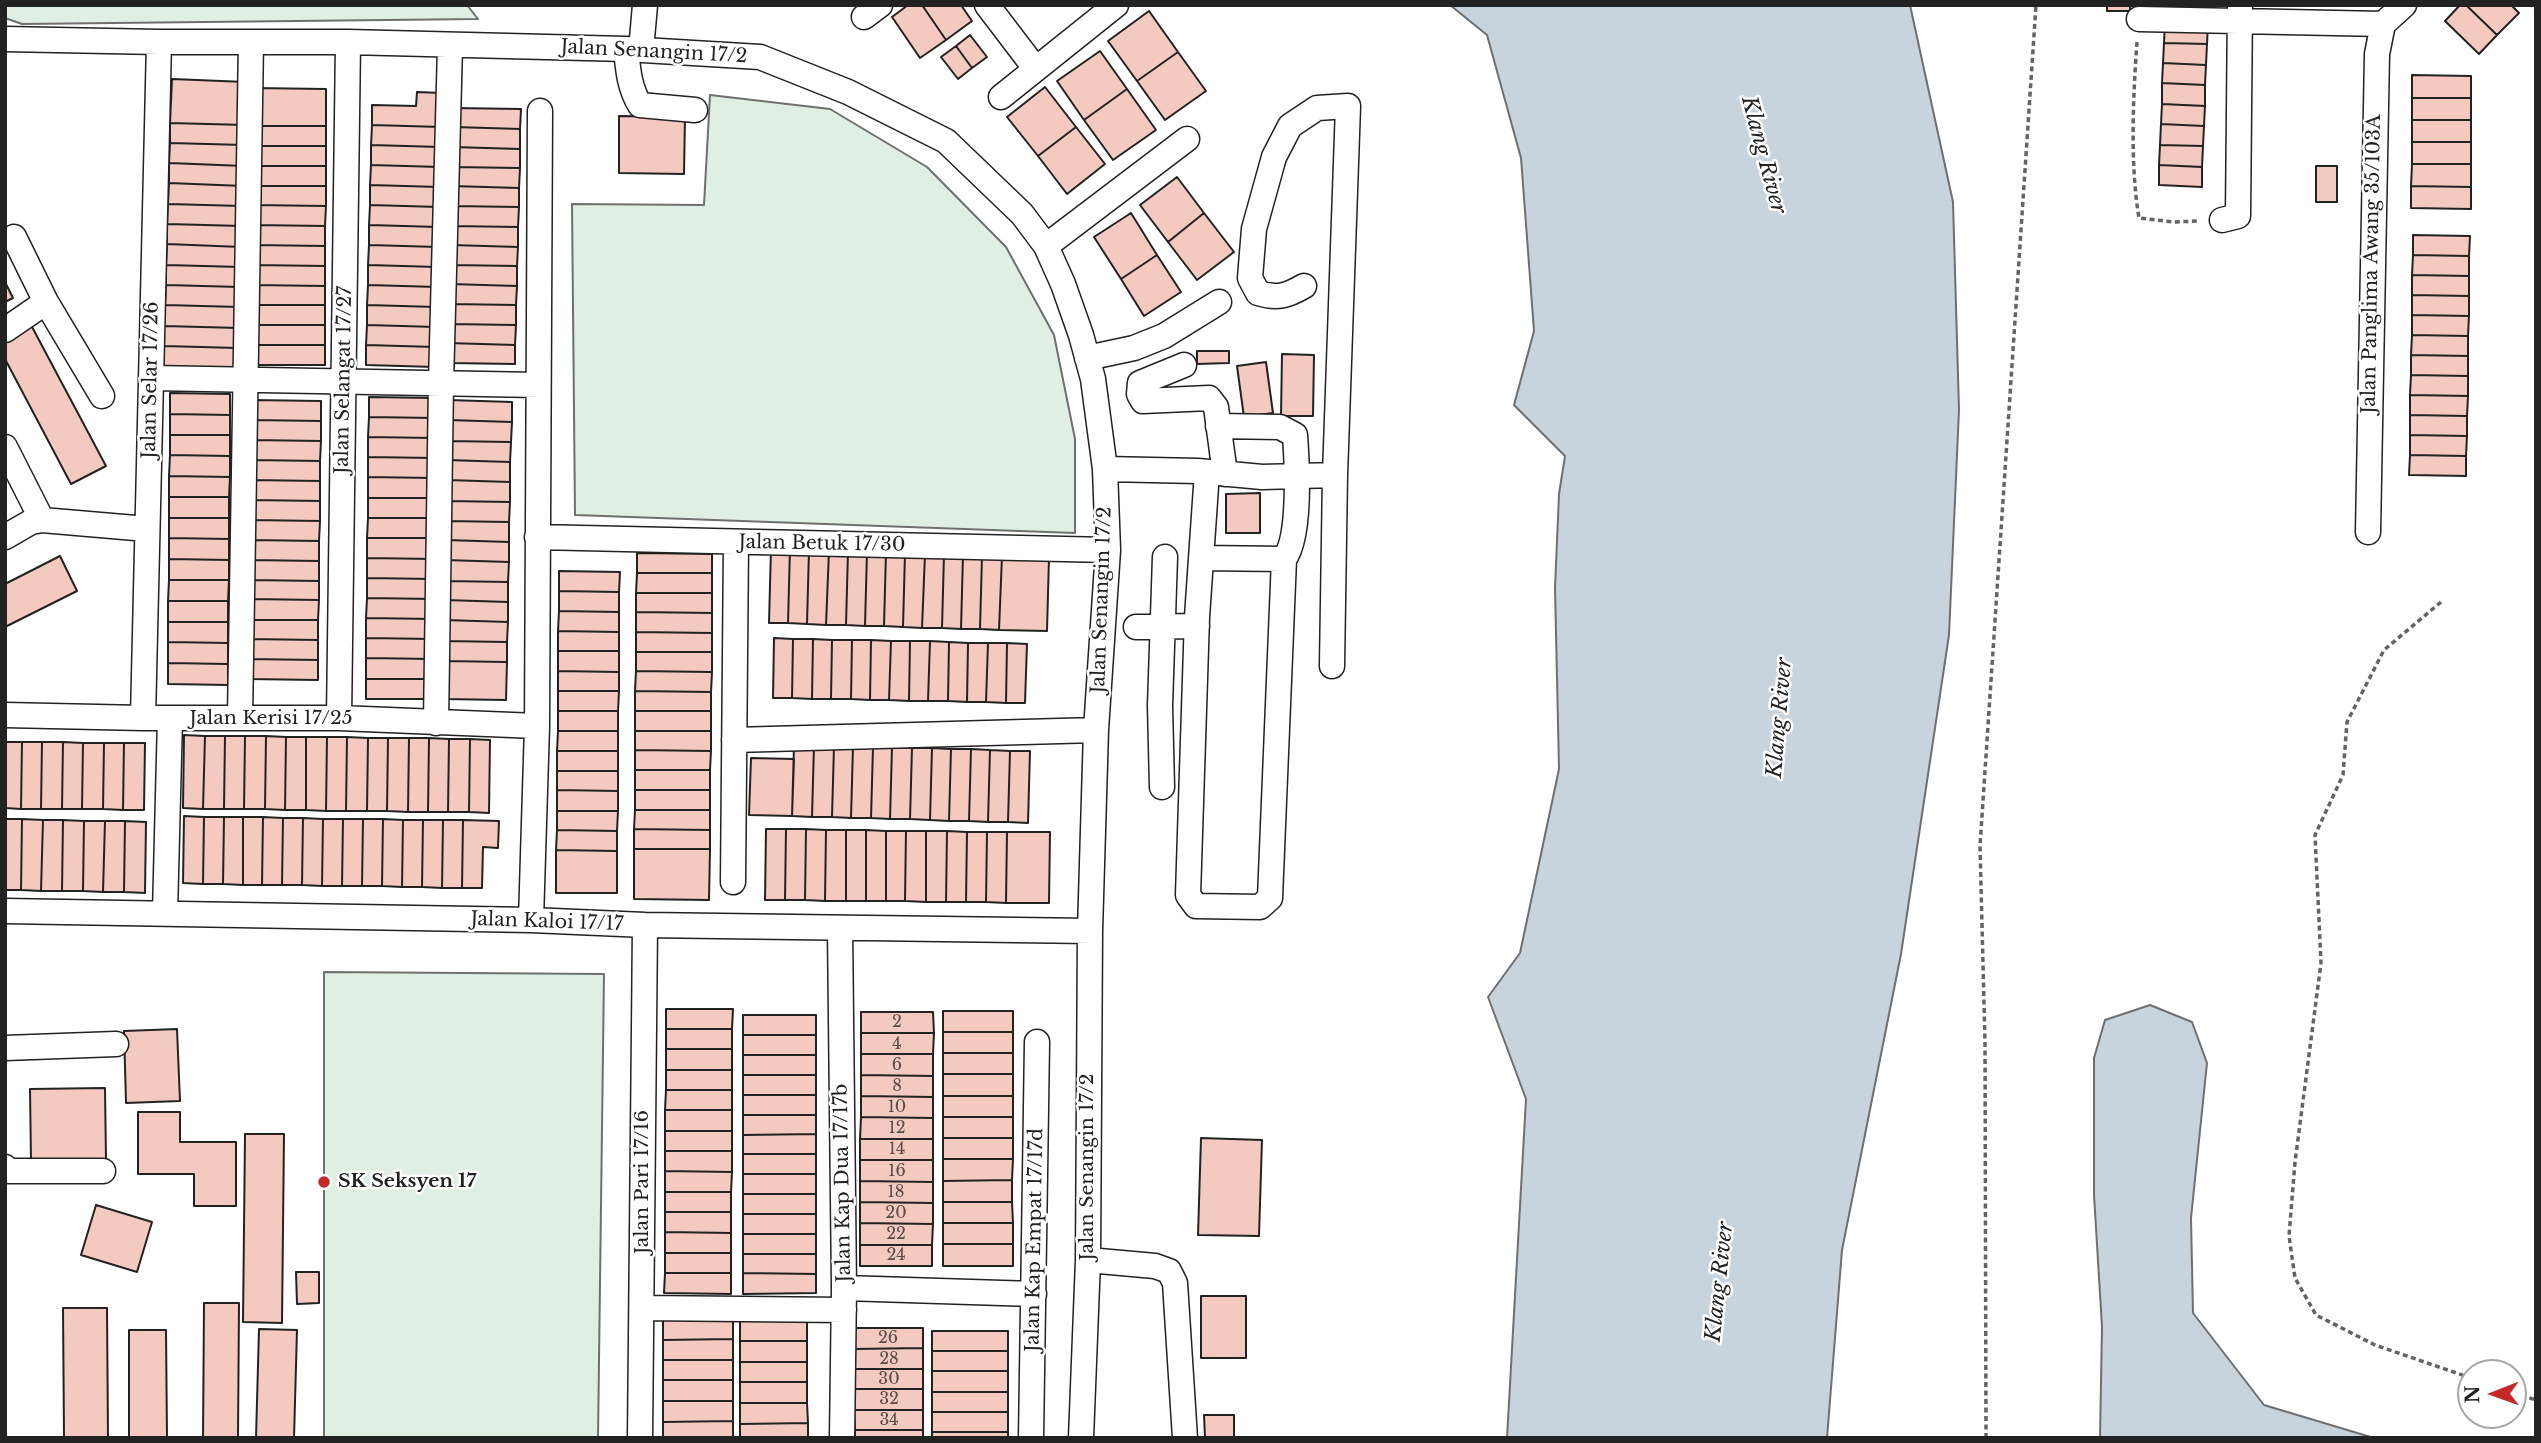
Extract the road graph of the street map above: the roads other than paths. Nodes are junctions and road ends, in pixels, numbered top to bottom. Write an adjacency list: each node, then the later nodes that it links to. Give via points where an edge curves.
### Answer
1 (645, 5): 13 (street)
2 (987, 5): 14 (street)
3 (1116, 5): 14 (street)
4 (2403, 5): 7 (street)
5 (2240, 13): 6 (street); 7 (street); 19 (street, via 2238,216)
6 (2139, 19)
7 (2383, 24): 42 (street, Jalan Panglima Awang 35/103A, via 2377,54)
8 (5, 39): 9 (street, Jalan Senangin 17/2)
9 (159, 42): 10 (street, Jalan Senangin 17/2); 28 (street, Jalan Selar 17/26)
10 (251, 42): 11 (street, Jalan Senangin 17/2); 29 (street)
11 (348, 42): 12 (street, Jalan Senangin 17/2); 30 (street, Jalan Selangat 17/27)
12 (450, 46): 13 (street, Jalan Senangin 17/2); 31 (street)
13 (634, 49): 16 (street, via 629,82 640,105); 21 (street, Jalan Senangin 17/2, via 760,57 848,92 946,141 1022,214)
14 (1035, 68): 15 (street)
15 (1001, 97)
16 (695, 110)
17 (540, 111): 32 (street)
18 (1187, 139): 21 (street)
19 (2222, 220)
20 (14, 237): 23 (street)
21 (1046, 246): 26 (street, Jalan Senangin 17/2)
22 (1304, 286): 38 (street, via 1289,296 1273,298 1258,293 1250,278 1254,229 1274,157 1290,126 1317,108 1348,106)
23 (46, 302): 25 (street); 33 (street)
24 (1219, 302): 26 (street, via 1164,336)
25 (5, 330)
26 (1087, 358): 36 (street, Jalan Senangin 17/2)
27 (1184, 365): 34 (street, via 1140,383 1139,394 1143,401 1209,398 1216,407)
28 (151, 378): 29 (street); 41 (street, Jalan Selar 17/26)
29 (246, 380): 30 (street); 59 (street)
30 (345, 381): 31 (street); 60 (street, Jalan Selangat 17/27)
31 (441, 383): 32 (street); 61 (street)
32 (538, 385): 44 (street)
33 (102, 396)
34 (1218, 426): 37 (street); 39 (street, via 1280,428 1295,435)
35 (5, 447): 40 (street)
36 (1105, 469): 37 (street); 46 (street, Jalan Senangin 17/2)
37 (1216, 473): 39 (street); 48 (street)
38 (1335, 475): 39 (street); 53 (street)
39 (1297, 476): 49 (street, via 1292,540)
40 (42, 520): 41 (street); 43 (street)
41 (148, 529): 57 (street, Jalan Selar 17/26)
42 (2368, 532)
43 (5, 537)
44 (537, 537): 45 (street, Jalan Betuk 17/30); 62 (street)
45 (736, 542): 46 (street, Jalan Betuk 17/30); 64 (street)
46 (1108, 550): 63 (street, Jalan Senangin 17/2)
47 (1165, 557): 50 (street)
48 (1201, 558): 49 (street); 51 (street)
49 (1284, 559): 65 (street, via 1272,885 1270,898 1260,907 1196,906 1188,895)
50 (1162, 626): 51 (street); 52 (street); 54 (street)
51 (1197, 626): 55 (street)
52 (1136, 627)
53 (1332, 666)
54 (1149, 706): 55 (street); 65 (street, via 1151,787)
55 (1194, 707): 65 (street)
56 (5, 715): 57 (street, Jalan Kerisi 17/25)
57 (143, 718): 58 (street, Jalan Kerisi 17/25)
58 (170, 718): 59 (street, Jalan Kerisi 17/25); 68 (street)
59 (240, 718): 60 (street, Jalan Kerisi 17/25)
60 (339, 719): 61 (street, Jalan Kerisi 17/25)
61 (436, 723): 62 (street, Jalan Kerisi 17/25)
62 (537, 726): 69 (street)
63 (1096, 730): 64 (street); 72 (street, Jalan Senangin 17/2)
64 (734, 740): 66 (street)
65 (1192, 787)
66 (733, 882)
67 (5, 911): 68 (street, Jalan Kaloi 17/17)
68 (165, 913): 69 (street, Jalan Kaloi 17/17)
69 (531, 920): 70 (street, Jalan Kaloi 17/17)
70 (645, 925): 71 (street, Jalan Kaloi 17/17); 81 (street, Jalan Pari 17/16)
71 (840, 928): 72 (street, Jalan Kaloi 17/17); 80 (street, Jalan Kap Dua 17/17b)
72 (1090, 932): 78 (street, Jalan Senangin 17/2)
73 (1037, 1042): 79 (street, Jalan Kap Empat 17/17d)
74 (116, 1044): 75 (street)
75 (5, 1048)
76 (5, 1167): 77 (street, via 9,1171)
77 (103, 1171)
78 (1088, 1260): 85 (street, Jalan Senangin 17/2); 86 (street, via 1169,1271 1175,1283)
79 (1034, 1294): 80 (street); 84 (street, Jalan Kap Empat 17/17d)
80 (844, 1299): 81 (street); 83 (street, Jalan Kap Dua 17/17b)
81 (642, 1308): 82 (street, Jalan Pari 17/16)
82 (640, 1438)
83 (842, 1438)
84 (1031, 1438)
85 (1081, 1438)
86 (1185, 1438)

